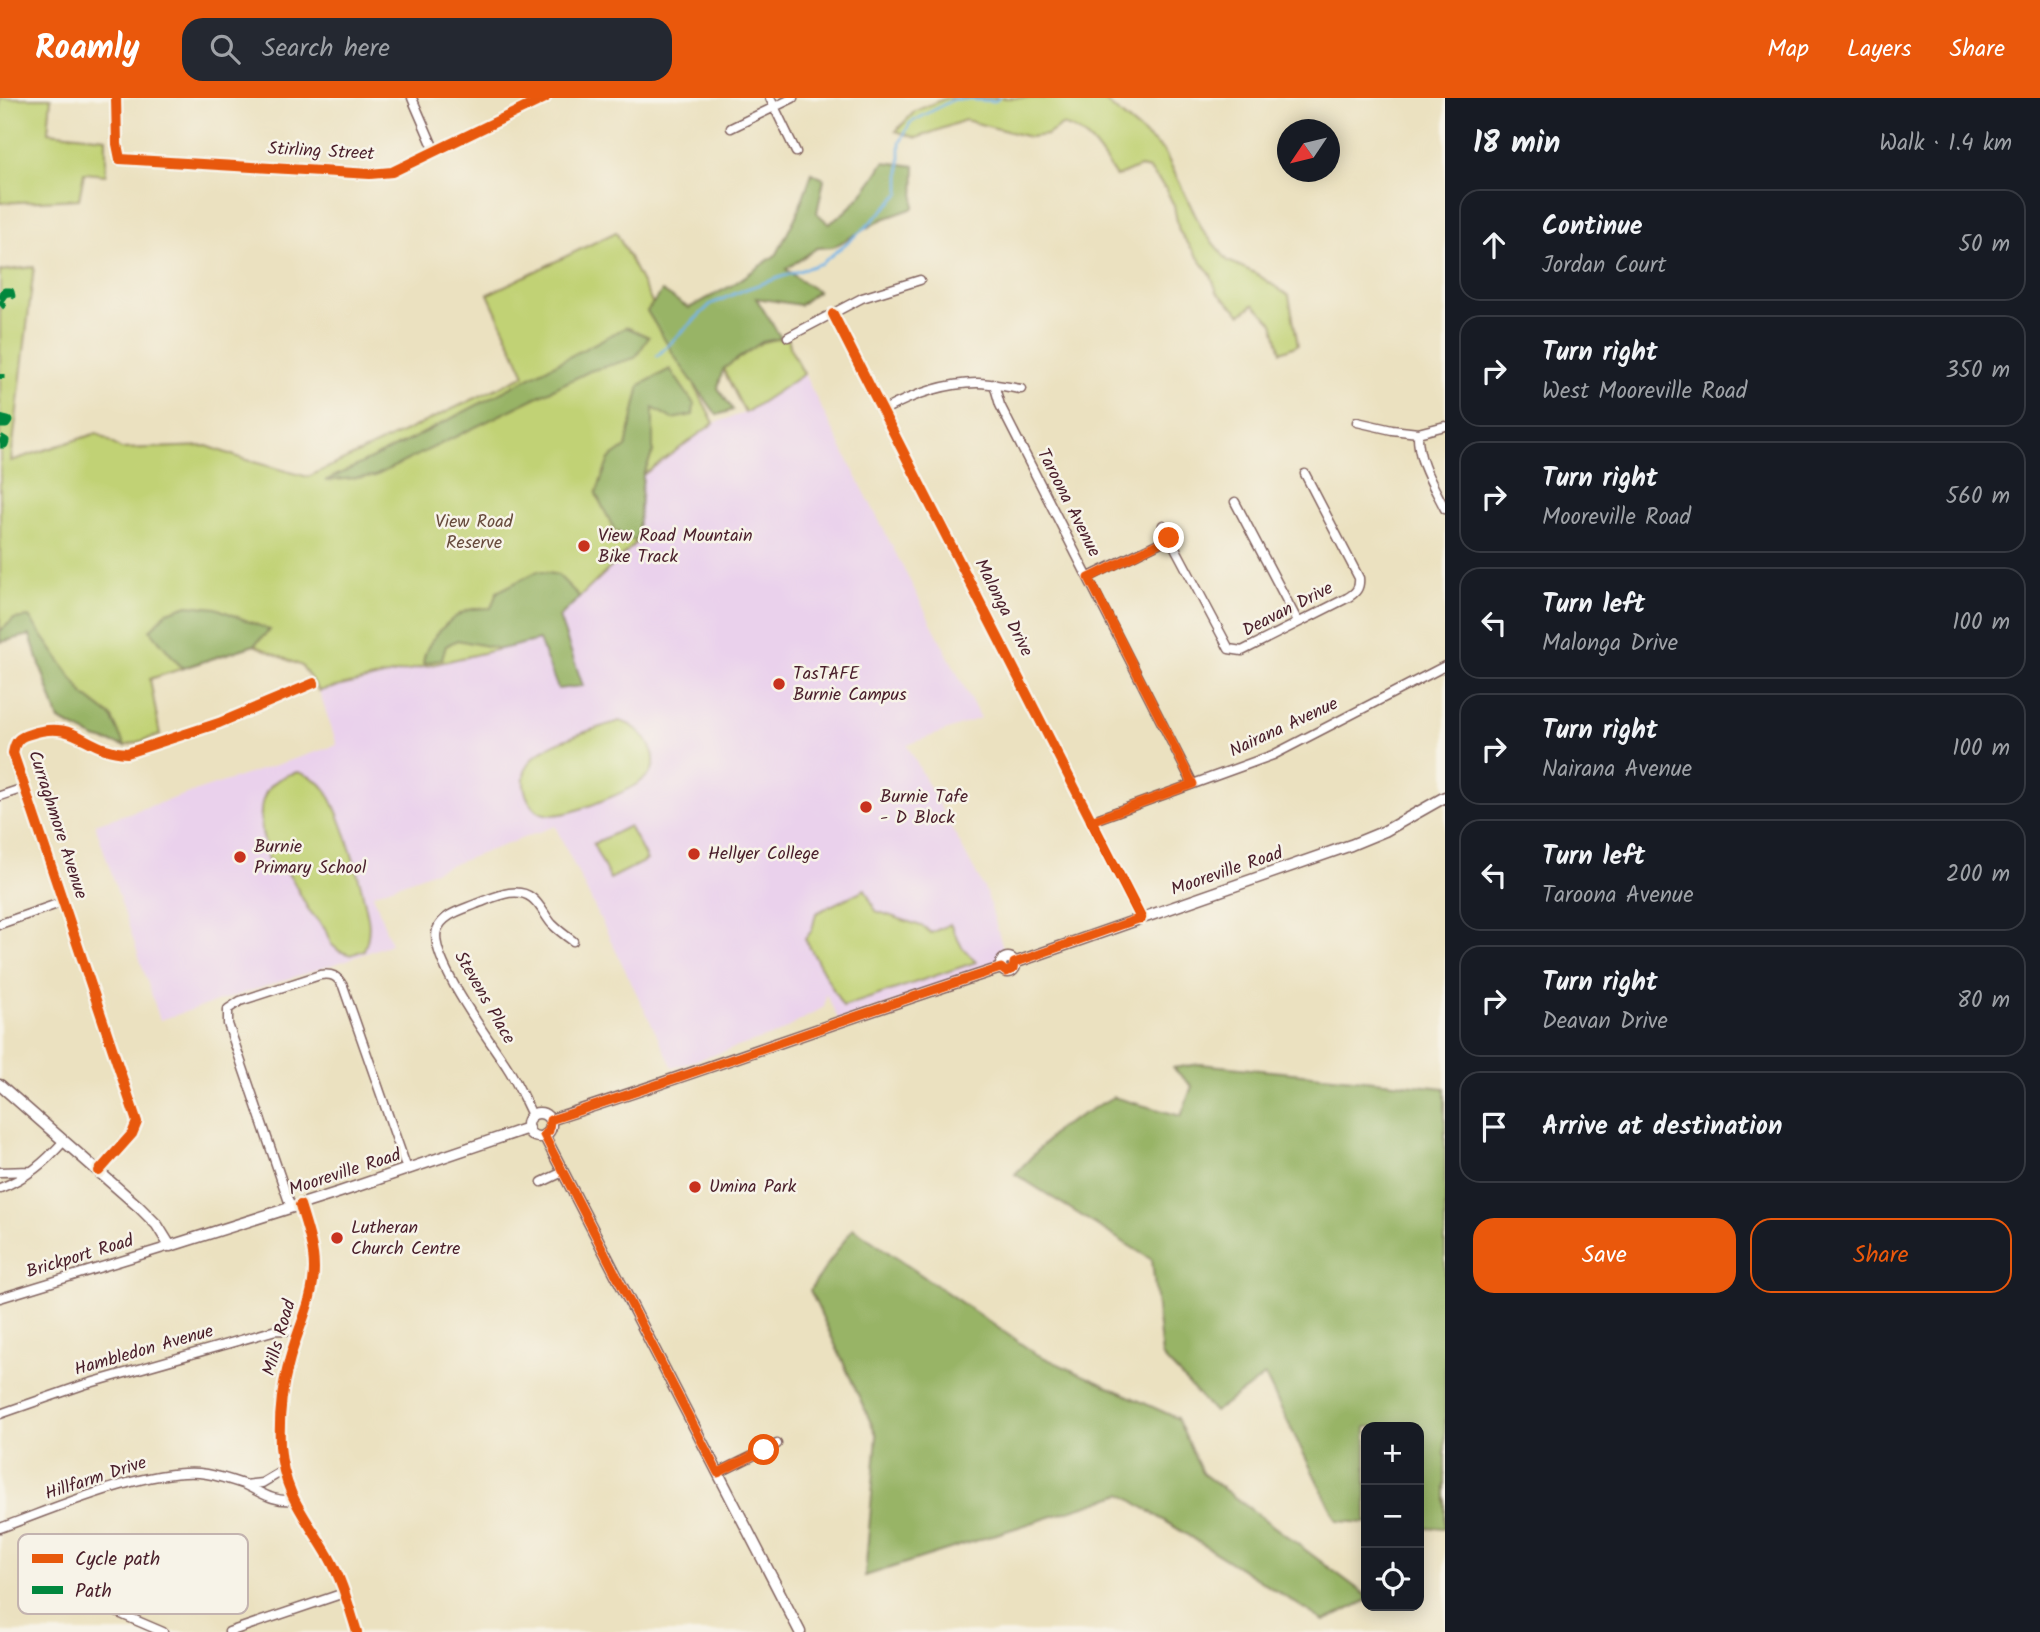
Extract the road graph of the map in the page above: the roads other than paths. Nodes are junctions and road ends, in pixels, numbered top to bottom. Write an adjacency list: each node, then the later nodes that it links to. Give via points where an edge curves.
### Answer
1 (116, 98): 8 (street, Stirling Street, via 120,159 370,174 392,172)
2 (412, 98): 8 (street)
3 (545, 98): 8 (street, Stirling Street)
4 (770, 98): 6 (street)
5 (793, 98): 6 (street)
6 (774, 107): 7 (street); 9 (street)
7 (731, 128)
8 (435, 151)
9 (796, 152)
10 (919, 280): 11 (street, via 862,298)
11 (833, 314): 12 (street); 15 (street, Malonga Drive)
12 (788, 337)
13 (994, 384): 14 (street); 15 (street, via 933,390); 24 (street, Taroona Avenue, via 1000,405)
14 (1021, 389)
15 (882, 411): 32 (street, Malonga Drive)
16 (1357, 422): 18 (street)
17 (1445, 426): 18 (street)
18 (1418, 433): 21 (street, via 1423,464)
19 (1305, 474): 25 (street, Deavan Drive, via 1359,584 1353,594)
20 (1235, 502): 25 (street)
21 (1445, 509)
22 (1163, 525): 23 (street, Deavan Drive)
23 (1169, 538): 24 (street); 25 (street, Deavan Drive, via 1229,649 1242,651)
24 (1089, 578): 28 (street, Taroona Avenue)
25 (1298, 622)
26 (1445, 666): 28 (street, Nairana Avenue, via 1273,755)
27 (314, 683): 29 (street, Curraghmore Avenue, via 219,723 127,753 112,752 56,727 21,737 13,753)
28 (1193, 784): 32 (street, Nairana Avenue)
29 (24, 788): 30 (street); 33 (street, Curraghmore Avenue)
30 (0, 796)
31 (1445, 797): 34 (main road, Mooreville Road, via 1385,831)
32 (1091, 821): 34 (street, Malonga Drive)
33 (63, 902): 35 (street); 45 (street, Curraghmore Avenue, via 137,1122)
34 (1141, 918): 39 (main road, Mooreville Road, via 1014,963 1006,959 1001,968)
35 (0, 924)
36 (573, 941): 38 (street, Stevens Place, via 532,898 518,892 457,912 437,931 437,947 457,989)
37 (0, 1085): 42 (main road)
38 (532, 1115): 39 (main road, via 542,1114); 40 (main road)
39 (550, 1120): 41 (main road)
40 (528, 1128): 41 (main road); 43 (main road, Mooreville Road)
41 (544, 1135): 47 (main road)
42 (64, 1141): 44 (street); 45 (main road)
43 (407, 1170): 50 (main road, Mooreville Road); 50 (street, Mills Road, via 337,977 320,975 252,997 228,1009 228,1024)
44 (34, 1171): 46 (street); 49 (street)
45 (99, 1171): 51 (main road, via 157,1225)
46 (0, 1172)
47 (564, 1172): 48 (street); 57 (main road)
48 (542, 1182)
49 (0, 1188)
50 (296, 1207): 51 (main road, Mooreville Road); 53 (street, Mills Road, via 310,1236 314,1268)
51 (170, 1246): 52 (street, Brickport Road)
52 (0, 1298)
53 (299, 1331): 54 (street, Hambledon Avenue, via 276,1330 82,1385); 56 (street, Mills Road, via 280,1413)
54 (0, 1414)
55 (778, 1444): 57 (street)
56 (284, 1470): 58 (street, via 262,1483); 59 (street, Mills Road)
57 (718, 1473): 66 (main road)
58 (245, 1485): 59 (street, Hillfarm Drive, via 264,1496); 60 (street, Hillfarm Drive, via 205,1473 157,1476)
59 (293, 1500): 61 (street, Mills Road, via 330,1558)
60 (0, 1528)
61 (344, 1593): 64 (street); 65 (street, Mills Road)
62 (121, 1614): 63 (street)
63 (163, 1632)
64 (229, 1632)
65 (357, 1632)
66 (800, 1632)

